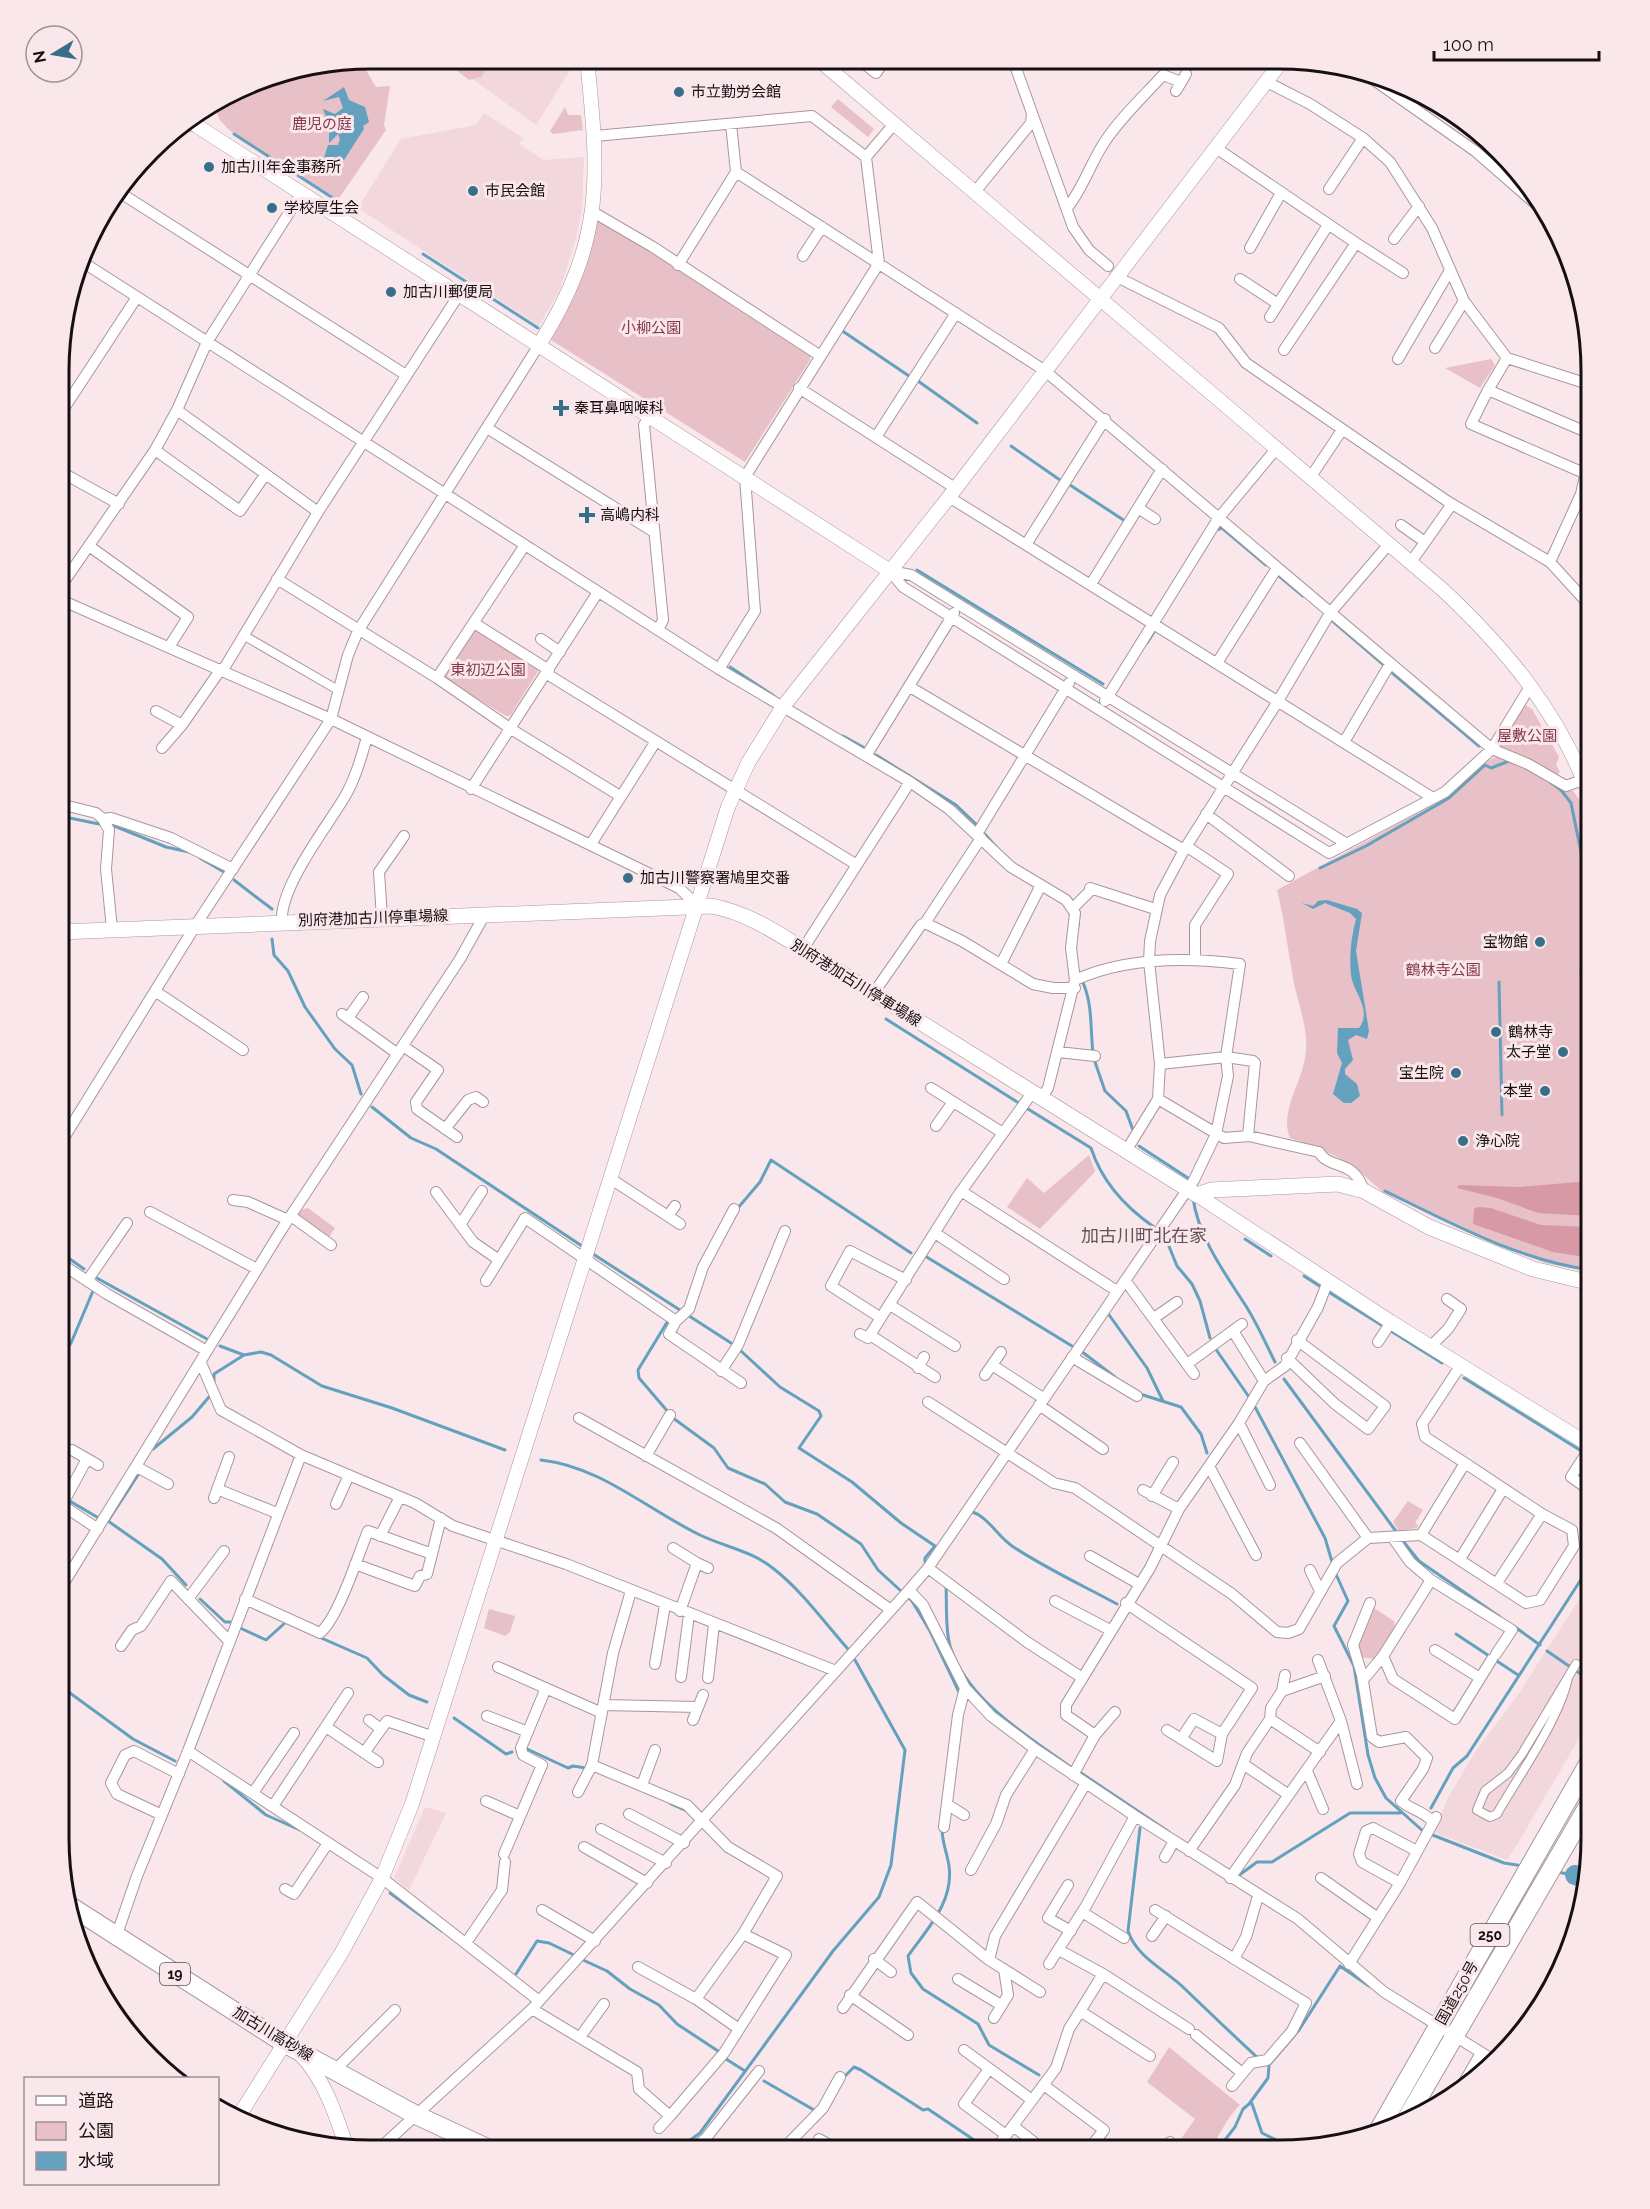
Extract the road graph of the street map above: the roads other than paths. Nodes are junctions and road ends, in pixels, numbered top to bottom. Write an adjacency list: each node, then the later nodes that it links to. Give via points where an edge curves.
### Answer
1 (588, 69): 12 (street)
2 (830, 69): 10 (street)
3 (1016, 69): 8 (street)
4 (1276, 69): 5 (street)
5 (1267, 82): 13 (street); 14 (street)
6 (1181, 83): 24 (street, via 1163,75 1131,104 1098,147 1076,198)
7 (1387, 89): 20 (street, via 1475,151)
8 (1032, 113): 18 (street, via 1024,134); 24 (street)
9 (731, 124): 12 (street); 15 (street, via 812,116); 16 (street)
10 (894, 124): 15 (street); 18 (street)
11 (194, 126): 21 (street)
12 (595, 136): 25 (street)
13 (1363, 138): 17 (street); 23 (street, via 1390,162)
14 (1216, 148): 19 (street); 35 (street)
15 (866, 157): 32 (street)
16 (736, 172): 27 (street); 33 (street)
17 (1329, 189)
18 (974, 193): 42 (street)
19 (1281, 193): 26 (street); 30 (street)
20 (1523, 193)
21 (301, 194): 38 (street); 40 (street)
22 (125, 196): 38 (street)
23 (1419, 206): 28 (street); 36 (street)
24 (1067, 208): 35 (street, via 1073,227 1089,250)
25 (593, 212): 33 (street); 48 (street, via 574,281)
26 (1328, 225): 29 (street); 44 (street)
27 (822, 227): 31 (street); 32 (street)
28 (1394, 239)
29 (1356, 243): 37 (street); 49 (street)
30 (1257, 245)
31 (803, 256)
32 (879, 263): 45 (street); 51 (street)
33 (678, 265): 51 (street)
34 (88, 266): 41 (street)
35 (1112, 271): 42 (street); 65 (street, via 1219,328 1246,363)
36 (1449, 272): 43 (street); 53 (street, via 1418,318)
37 (1403, 273)
38 (251, 275): 47 (street); 55 (street)
39 (1240, 279): 44 (street)
40 (460, 293): 48 (street); 55 (street)
41 (137, 297): 47 (street); 59 (street)
42 (1098, 299): 54 (street); 68 (street)
43 (1464, 301): 50 (street); 52 (street)
44 (1278, 304): 46 (street)
45 (956, 313): 54 (street); 66 (street)
46 (1270, 317)
47 (207, 342): 60 (street); 67 (street)
48 (539, 345): 61 (street); 63 (street)
49 (1291, 346)
50 (1436, 348)
51 (819, 355): 57 (street)
52 (1507, 358): 56 (street); 58 (street)
53 (1398, 359)
54 (1044, 370): 62 (street); 77 (street)
55 (406, 375): 67 (street)
56 (1581, 381)
57 (799, 388): 66 (street); 74 (street)
58 (1488, 390): 64 (street); 71 (street, via 1471,424)
59 (69, 401)
60 (177, 410): 69 (street); 72 (street)
61 (649, 417): 74 (street); 86 (street, via 644,425)
62 (1105, 419): 70 (street); 88 (street)
63 (487, 428): 76 (street); 86 (street)
64 (1581, 429)
65 (1342, 430): 75 (street); 80 (street)
66 (876, 437): 77 (street)
67 (363, 441): 76 (street); 82 (street)
68 (1276, 449): 75 (street); 84 (street)
69 (154, 450): 72 (street, via 240,511); 79 (street)
70 (1162, 470): 81 (street); 84 (street)
71 (1581, 472)
72 (266, 475): 82 (street)
73 (69, 476): 79 (street)
74 (745, 477): 95 (street); 115 (street, via 754,611)
75 (1310, 478): 89 (street)
76 (444, 492): 90 (street); 107 (street)
77 (952, 493): 88 (street); 95 (street)
78 (1581, 494): 93 (street)
79 (119, 504): 91 (street)
80 (1452, 504): 87 (street); 93 (street)
81 (1138, 508): 83 (street); 98 (street)
82 (318, 512): 97 (street)
83 (1155, 519)
84 (1218, 519): 94 (street); 106 (street)
85 (1401, 525): 87 (street)
86 (654, 532): 108 (street, via 663,620)
87 (1425, 542): 92 (street)
88 (1027, 543): 98 (street)
89 (1389, 544): 92 (street); 103 (street)
90 (525, 545): 99 (street); 105 (street)
91 (89, 546): 96 (street); 111 (street, via 188,617)
92 (1411, 562): 120 (street, via 1476,620)
93 (1550, 562): 100 (street)
94 (1277, 568): 103 (street); 113 (street)
95 (890, 571): 102 (street, via 910,575); 104 (street, via 903,587); 126 (street)
96 (69, 575)
97 (277, 579): 107 (street); 109 (street)
98 (1091, 584): 106 (street)
99 (598, 592): 108 (street); 112 (street)
100 (1579, 593)
101 (69, 603): 111 (street)
102 (959, 605): 104 (street); 118 (street)
103 (1328, 616): 114 (street); 125 (street)
104 (951, 617): 121 (street); 122 (street)
105 (474, 623): 117 (street); 119 (street)
106 (1155, 624): 113 (street); 124 (street)
107 (358, 630): 119 (street); 123 (street)
108 (658, 630): 115 (street)
109 (243, 635): 116 (street); 123 (street)
110 (541, 639): 112 (street)
111 (169, 647): 116 (street)
112 (560, 652): 117 (street)
113 (1217, 663): 125 (street)
114 (1388, 667): 134 (street); 136 (street)
115 (719, 669): 126 (street)
116 (222, 670): 129 (street); 130 (street)
117 (548, 672): 131 (street); 133 (street)
118 (1073, 676): 122 (street); 124 (street)
119 (437, 678): 131 (street)
120 (1531, 685): 136 (street); 140 (street, via 1547,707)
121 (910, 687): 137 (street); 138 (street)
122 (1066, 688): 127 (street); 138 (street)
123 (338, 690): 129 (street)
124 (1108, 696): 127 (street); 139 (street)
125 (1278, 701): 134 (street); 139 (street)
126 (782, 708): 137 (street); 145 (street)
127 (1100, 709): 143 (street)
128 (156, 711): 130 (street)
129 (331, 719): 132 (street); 157 (street)
130 (182, 725): 135 (street)
131 (511, 729): 144 (street); 146 (street)
132 (368, 737): 144 (street); 165 (street, via 350,787 312,846 282,907)
133 (656, 741): 145 (street); 146 (street)
134 (1344, 742): 147 (street)
135 (162, 748)
136 (1492, 749): 141 (street, via 1566,786); 147 (street, via 1445,792)
137 (866, 756): 142 (street)
138 (1024, 757): 151 (street); 155 (street)
139 (1232, 773): 143 (street); 154 (street)
140 (1581, 773)
141 (1581, 780)
142 (910, 782): 151 (street); 156 (street)
143 (1222, 788): 149 (street); 154 (street, via 1329,853)
144 (471, 789): 153 (street)
145 (735, 791): 156 (street); 160 (street)
146 (620, 796): 153 (street)
147 (1433, 798): 154 (street)
148 (69, 806): 150 (street, via 96,813)
149 (1206, 814): 155 (street); 158 (street)
150 (103, 819): 157 (street, via 111,818 171,838); 168 (street, via 109,830 106,869)
151 (979, 836): 159 (street, via 1011,867); 166 (street)
152 (403, 843): 164 (street, via 379,872)
153 (591, 844): 160 (street, via 680,888)
154 (1347, 844)
155 (1185, 848): 162 (street); 171 (street, via 1228,874 1195,925)
156 (857, 865): 170 (street)
157 (233, 869): 167 (street)
158 (1288, 876)
159 (1041, 885): 161 (street, via 1066,900); 173 (street)
160 (698, 906): 163 (main road, 別府港加古川停車場線); 170 (main road, 別府港加古川停車場線, via 721,908 754,919); 197 (street)
161 (1072, 909): 162 (street, via 1091,889); 174 (street)
162 (1155, 909): 172 (street)
163 (485, 914): 164 (main road, 別府港加古川停車場線); 179 (street)
164 (382, 918): 165 (main road, 別府港加古川停車場線)
165 (282, 922): 167 (main road, 別府港加古川停車場線)
166 (925, 924): 173 (street); 176 (street)
167 (196, 925): 168 (main road, 別府港加古川停車場線); 175 (street)
168 (112, 929): 169 (main road, 別府港加古川停車場線)
169 (69, 931)
170 (803, 949): 176 (main road, 別府港加古川停車場線)
171 (1195, 958): 172 (street); 182 (street, via 1240,964)
172 (1149, 961): 174 (street, via 1090,973); 183 (street)
173 (1001, 964): 174 (street, via 1033,984 1053,988)
174 (1075, 984): 180 (street)
175 (155, 991): 178 (street); 191 (street)
176 (873, 994): 185 (main road, 別府港加古川停車場線)
177 (363, 997): 179 (street, via 345,1016)
178 (243, 1050)
179 (401, 1050): 190 (street, via 438,1070 416,1102 417,1109); 208 (street)
180 (1058, 1052): 181 (street); 185 (street, via 1048,1088)
181 (1095, 1056)
182 (1226, 1057): 183 (street); 193 (street, via 1228,1076); 194 (street, via 1255,1063)
183 (1160, 1064): 186 (street)
184 (931, 1088): 188 (street)
185 (1036, 1096): 192 (street); 196 (main road, 別府港加古川停車場線)
186 (1158, 1099): 193 (street); 196 (street)
187 (483, 1102): 190 (street, via 476,1097 468,1100)
188 (953, 1102): 189 (street); 192 (street)
189 (936, 1126)
190 (445, 1129): 195 (street)
191 (69, 1130)
192 (1003, 1133): 199 (street)
193 (1216, 1134): 194 (street, via 1224,1138); 202 (street)
194 (1248, 1136): 200 (street, via 1319,1152 1324,1159 1355,1173)
195 (457, 1137)
196 (1126, 1151): 202 (main road, 別府港加古川停車場線)
197 (610, 1179): 207 (street); 216 (street)
198 (482, 1191): 211 (street)
199 (962, 1191): 213 (street); 226 (street)
200 (1364, 1191): 202 (main road, via 1327,1184); 224 (main road, via 1430,1227 1533,1269)
201 (436, 1192): 211 (street)
202 (1191, 1192): 221 (street); 225 (street)
203 (233, 1200): 208 (street)
204 (675, 1206): 207 (street)
205 (734, 1209): 232 (street, via 703,1268 689,1309)
206 (150, 1212): 218 (street, via 183,1223)
207 (668, 1216): 210 (street)
208 (289, 1218): 214 (street); 218 (street)
209 (127, 1223): 222 (street)
210 (680, 1224)
211 (460, 1225): 215 (street, via 473,1242)
212 (785, 1231): 248 (street, via 738,1345)
213 (935, 1233): 219 (street); 220 (street)
214 (331, 1245)
215 (499, 1260): 216 (street, via 525,1218); 223 (street)
216 (585, 1261): 232 (street); 293 (street)
217 (69, 1269): 222 (street)
218 (257, 1269): 238 (street)
219 (1004, 1279)
220 (906, 1280): 229 (street); 230 (street, via 850,1251 831,1286)
221 (1125, 1280): 226 (street); 231 (street)
222 (87, 1281): 238 (street)
223 (486, 1281)
224 (1581, 1281)
225 (1326, 1287): 233 (street); 234 (street)
226 (1117, 1291): 241 (street)
227 (1447, 1299): 237 (street, via 1461,1309)
228 (1177, 1302): 231 (street)
229 (890, 1305): 230 (street); 236 (street)
230 (881, 1318): 247 (street, via 865,1334)
231 (1154, 1318): 244 (street)
232 (676, 1321): 248 (street, via 669,1334)
233 (1388, 1326): 235 (street); 237 (street)
234 (1298, 1340): 242 (street); 242 (street, via 1385,1406 1368,1429)
235 (1378, 1342)
236 (955, 1346)
237 (1431, 1346): 246 (street)
238 (207, 1351): 243 (street)
239 (1001, 1352): 245 (street)
240 (924, 1357): 247 (street)
241 (1072, 1357): 254 (street); 256 (street)
242 (1287, 1358): 252 (street, via 1285,1366)
243 (201, 1363): 265 (street, via 220,1410); 274 (street)
244 (1187, 1364): 249 (street); 252 (street, via 1237,1327)
245 (992, 1365): 250 (street); 256 (street)
246 (1461, 1365): 261 (street); 271 (street, via 1422,1424 1425,1437)
247 (918, 1368): 251 (street)
248 (721, 1371): 253 (street)
249 (1194, 1374)
250 (986, 1375)
251 (935, 1377)
252 (1264, 1381): 259 (street)
253 (741, 1383)
254 (1137, 1396)
255 (928, 1402): 264 (street)
256 (1041, 1402): 262 (street); 264 (street)
257 (670, 1415): 266 (street)
258 (579, 1418): 266 (street)
259 (1239, 1423): 273 (street); 278 (street)
260 (1300, 1443): 292 (street)
261 (1581, 1446)
262 (1103, 1449)
263 (72, 1450): 268 (street)
264 (1007, 1451): 294 (street, via 1054,1483 1075,1488); 304 (street)
265 (301, 1455): 275 (street); 285 (street)
266 (646, 1456): 321 (street, via 776,1528)
267 (229, 1457): 285 (street, via 216,1493)
268 (87, 1459): 272 (street); 280 (street)
269 (1173, 1462): 283 (street, via 1148,1493)
270 (1581, 1462): 277 (street, via 1571,1477)
271 (1465, 1463): 279 (street); 289 (street)
272 (98, 1465)
273 (1209, 1466): 283 (street); 298 (street, via 1241,1537)
274 (137, 1467): 276 (street); 288 (street)
275 (349, 1475): 281 (street); 282 (street)
276 (168, 1484)
277 (1581, 1484)
278 (1270, 1485)
279 (1503, 1489): 286 (street); 300 (street)
280 (69, 1492)
281 (400, 1497): 287 (street); 290 (street)
282 (336, 1504)
283 (1179, 1509): 294 (street)
284 (69, 1510): 288 (street)
285 (277, 1513): 315 (street)
286 (1542, 1514): 308 (street); 308 (street, via 1572,1530 1574,1546 1540,1600 1526,1603)
287 (441, 1518): 293 (street); 297 (street)
288 (98, 1529): 306 (street)
289 (1421, 1535): 291 (street); 300 (street)
290 (380, 1536): 297 (street); 302 (street, via 368,1531)
291 (1397, 1537): 292 (street); 307 (street, via 1410,1562)
292 (1368, 1538): 312 (street, via 1337,1563)
293 (495, 1542): 311 (street, via 566,1564); 362 (street)
294 (1161, 1545): 309 (street); 312 (street, via 1232,1594 1277,1632 1299,1629)
295 (673, 1548): 301 (street)
296 (224, 1551): 314 (street, via 217,1569)
297 (432, 1554): 302 (street, via 427,1574 420,1576 415,1586)
298 (1256, 1555)
299 (1099, 1557): 309 (street)
300 (1460, 1559): 308 (street)
301 (696, 1563): 303 (street); 322 (street)
302 (355, 1564): 315 (street, via 327,1626 320,1633)
303 (708, 1568)
304 (928, 1568): 310 (street); 337 (street)
305 (1310, 1570): 312 (street)
306 (69, 1575)
307 (1431, 1580): 328 (street); 338 (street, via 1512,1629 1509,1645 1494,1657)
308 (1497, 1583)
309 (1139, 1584): 317 (street)
310 (909, 1590): 321 (street); 343 (street, via 923,1605)
311 (631, 1591): 319 (street); 348 (street, via 613,1653)
312 (1320, 1591)
313 (1074, 1598): 320 (street)
314 (188, 1599): 325 (street); 326 (street, via 171,1581 145,1630 132,1629)
315 (245, 1599): 325 (street)
316 (1055, 1601): 320 (street)
317 (1126, 1603): 324 (street); 360 (street, via 1252,1688)
318 (1370, 1603): 341 (street, via 1360,1614 1353,1645)
319 (665, 1605): 322 (street); 329 (street)
320 (1068, 1608): 324 (street)
321 (891, 1610): 333 (street)
322 (685, 1612): 323 (street); 336 (street)
323 (714, 1624): 333 (street); 339 (street)
324 (1110, 1630): 337 (street)
325 (229, 1641): 365 (street)
326 (122, 1646)
327 (1435, 1650): 338 (street)
328 (1383, 1656): 338 (street, via 1393,1678 1455,1719); 341 (street)
329 (653, 1657)
330 (1318, 1660): 335 (street)
331 (1576, 1664): 340 (street)
332 (498, 1667): 342 (street)
333 (836, 1671): 392 (street)
334 (1285, 1675): 344 (street)
335 (1325, 1676): 344 (street); 354 (street)
336 (681, 1677)
337 (1081, 1677): 361 (street, via 1064,1710)
338 (1480, 1677)
339 (708, 1678)
340 (1568, 1678): 340 (street, via 1508,1773 1485,1791 1478,1810 1482,1815 1497,1814 1565,1694)
341 (1363, 1680): 400 (street, via 1372,1737 1380,1742 1406,1737 1427,1758 1424,1769 1401,1801 1426,1814 1431,1826)
342 (546, 1688): 348 (street); 358 (street)
343 (965, 1688): 364 (street, via 991,1716); 383 (street, via 958,1715)
344 (1282, 1691): 351 (street, via 1271,1708)
345 (348, 1693): 355 (street)
346 (703, 1695): 347 (street)
347 (698, 1707): 348 (street); 353 (street)
348 (603, 1709): 371 (street)
349 (1115, 1712): 361 (street, via 1111,1727)
350 (487, 1716): 358 (street)
351 (1270, 1719): 367 (street); 370 (street)
352 (369, 1720): 356 (street)
353 (693, 1720)
354 (1341, 1721): 367 (street); 377 (street)
355 (326, 1727): 368 (street); 384 (street)
356 (381, 1729): 362 (street, via 387,1721); 368 (street)
357 (1167, 1730): 363 (street)
358 (528, 1732): 389 (street, via 521,1750 542,1765)
359 (294, 1733): 380 (street)
360 (1222, 1734): 363 (street, via 1194,1719); 363 (street, via 1217,1761)
361 (1095, 1735): 374 (street)
362 (434, 1737): 404 (street)
363 (1181, 1739)
364 (1035, 1749): 374 (street); 403 (street, via 1006,1795 996,1824)
365 (188, 1750): 373 (street); 380 (street)
366 (655, 1750): 378 (street)
367 (1320, 1752): 372 (street)
368 (364, 1753): 369 (street)
369 (378, 1762)
370 (1243, 1764): 381 (street); 399 (street, via 1235,1785)
371 (592, 1765): 378 (street); 379 (street)
372 (1307, 1771): 381 (street); 385 (street)
373 (178, 1774): 387 (street); 387 (street, via 134,1751 125,1755 111,1783 117,1794)
374 (1073, 1775): 376 (street)
375 (1581, 1776): 448 (main road, 国道250号 / 250)
376 (1086, 1783): 390 (street); 429 (street, via 995,1936)
377 (1357, 1784)
378 (642, 1785): 392 (street, via 687,1805)
379 (578, 1792)
380 (253, 1793): 384 (street)
381 (1289, 1795): 405 (street)
382 (486, 1802): 389 (street)
383 (948, 1805): 388 (street); 393 (street)
384 (273, 1806): 397 (street)
385 (1323, 1809)
386 (630, 1814): 396 (street)
387 (162, 1815): 423 (street)
388 (964, 1815)
389 (520, 1816): 426 (street, via 504,1858 502,1890 496,1908)
390 (1135, 1816): 395 (street); 415 (street)
391 (1581, 1819): 451 (main road, 国道250号 / 250)
392 (702, 1822): 396 (street); 421 (street, via 728,1847 777,1876)
393 (944, 1827)
394 (601, 1829): 402 (street)
395 (1174, 1841): 399 (street); 401 (street)
396 (684, 1843): 402 (street)
397 (326, 1845): 404 (street); 410 (street, via 294,1894)
398 (592, 1848): 407 (street)
399 (1189, 1851): 405 (street)
400 (1417, 1851): 408 (street); 408 (street, via 1373,1828 1366,1831 1359,1854 1362,1862)
401 (1165, 1857)
402 (666, 1863): 407 (street)
403 (970, 1870)
404 (382, 1878): 426 (street); 453 (street, via 342,1952)
405 (1230, 1878): 411 (street)
406 (1321, 1878): 418 (street)
407 (647, 1883): 425 (street)
408 (1400, 1883): 418 (street)
409 (1068, 1885): 420 (street, via 1048,1918)
410 (285, 1889)
411 (1258, 1896): 430 (street, via 1246,1937); 432 (street, via 1298,1919)
412 (1155, 1910): 417 (street)
413 (78, 1911): 416 (main road, 加古川高砂線 / 19)
414 (542, 1911): 425 (street)
415 (1082, 1912): 420 (street); 424 (street)
416 (84, 1915): 419 (street); 423 (main road, 加古川高砂線 / 19)
417 (1166, 1916): 422 (street); 430 (street)
418 (1378, 1918): 432 (street)
419 (81, 1921)
420 (1071, 1931): 427 (street)
421 (743, 1934): 440 (street); 449 (street, via 786,1956)
422 (1152, 1936)
423 (116, 1937): 453 (main road, 加古川高砂線 / 19)
424 (1125, 1938)
425 (595, 1941): 441 (street)
426 (466, 1943): 441 (street)
427 (1059, 1950): 431 (street); 436 (street)
428 (874, 1959): 429 (street, via 917,1902); 435 (street); 439 (street)
429 (989, 1959): 434 (street)
430 (1234, 1959): 462 (street, via 1306,2003 1292,2031 1267,2060 1251,2063)
431 (1049, 1964)
432 (1349, 1964): 448 (street, via 1384,1992)
433 (638, 1967): 440 (street)
434 (1004, 1969): 438 (street); 443 (street, via 1008,1995)
435 (891, 1972)
436 (1103, 1974): 446 (street); 462 (street, via 1193,2032)
437 (958, 1979): 443 (street)
438 (1040, 1992)
439 (850, 1995): 444 (street); 450 (street)
440 (696, 1999): 449 (street)
441 (535, 2004): 452 (street); 469 (street)
442 (604, 2004): 452 (street)
443 (1001, 2005): 447 (street)
444 (843, 2008)
445 (395, 2010): 459 (street)
446 (1080, 2011): 456 (street, via 1130,2048); 464 (street)
447 (994, 2018)
448 (1439, 2025): 451 (street); 471 (main road, 国道250号 / 250)
449 (739, 2030): 470 (street)
450 (908, 2035)
451 (1457, 2036): 455 (street); 467 (main road, 国道250号 / 250)
452 (580, 2037): 470 (street, via 618,2053 637,2072 639,2089)
453 (284, 2043): 459 (main road, 加古川高砂線 / 19); 468 (street); 474 (street, via 302,2056 316,2074)
454 (964, 2050): 458 (street)
455 (1481, 2053): 457 (street); 461 (street)
456 (1150, 2056)
457 (1487, 2056)
458 (989, 2069): 466 (street); 473 (street, via 964,2103)
459 (335, 2070): 469 (main road, 加古川高砂線 / 19)
460 (759, 2071): 477 (street)
461 (1470, 2072)
462 (1242, 2073): 465 (street)
463 (840, 2077): 478 (street, via 823,2108)
464 (1045, 2086): 466 (street); 481 (street, via 1104,2130)
465 (1232, 2086)
466 (1032, 2100): 473 (street)
467 (1414, 2108)
468 (242, 2111)
469 (416, 2115): 475 (street); 476 (main road, 加古川高砂線 / 19)
470 (670, 2116): 472 (street)
471 (1383, 2121)
472 (659, 2128)
473 (1009, 2131): 479 (street); 480 (street)
474 (344, 2138)
475 (389, 2140)
476 (470, 2140)
477 (704, 2140)
478 (792, 2140)
479 (1002, 2140)
480 (1026, 2140)
481 (1096, 2140)

